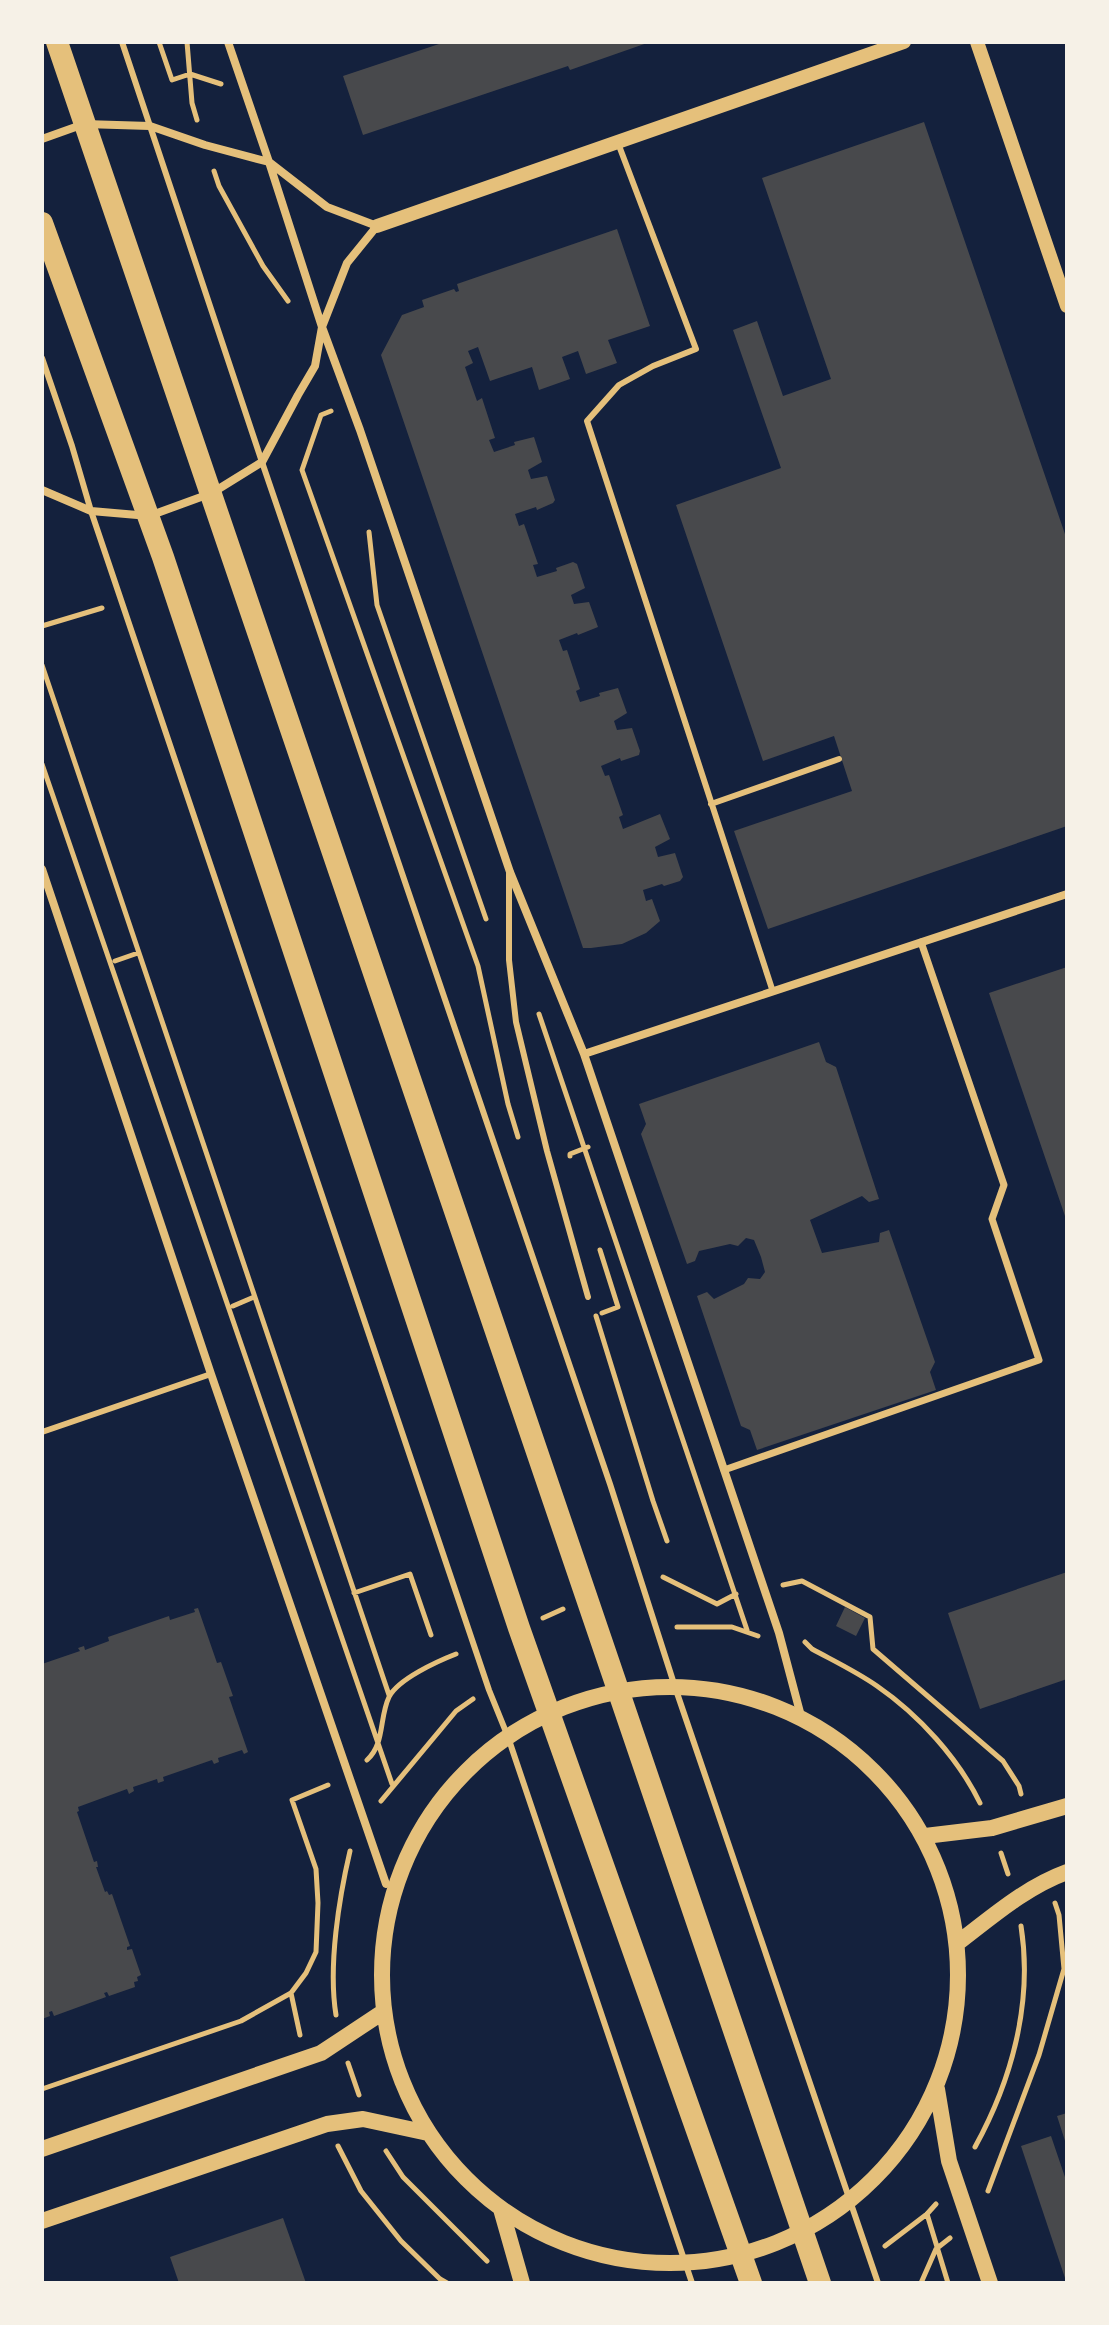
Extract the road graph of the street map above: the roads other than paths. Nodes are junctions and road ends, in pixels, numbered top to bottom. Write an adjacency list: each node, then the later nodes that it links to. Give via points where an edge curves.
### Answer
1 (57, 42): 6 (highway)
2 (122, 42): 7 (lane)
3 (228, 42): 10 (street)
4 (904, 42): 9 (street)
5 (977, 42): 13 (street)
6 (84, 124): 7 (street); 8 (street); 18 (highway)
7 (150, 126): 10 (street); 16 (lane)
8 (42, 139)
9 (618, 143): 12 (street); 22 (lane, via 696,349 619,385 587,421)
10 (269, 162): 12 (street, via 327,207); 14 (street)
11 (42, 223): 20 (highway)
12 (377, 226): 14 (street, via 347,263)
13 (1067, 306)
14 (322, 327): 16 (street, via 315,366); 24 (street)
15 (42, 358): 19 (lane)
16 (262, 462): 18 (street); 33 (lane)
17 (42, 490): 19 (street)
18 (212, 493): 20 (street); 34 (highway)
19 (91, 511): 20 (street); 37 (lane)
20 (149, 516): 35 (highway)
21 (839, 759): 22 (lane)
22 (711, 804): 27 (lane)
23 (42, 869): 30 (street)
24 (510, 872): 28 (street); 29 (lane, via 509,960 516,1022)
25 (1067, 894): 26 (street)
26 (921, 942): 27 (street); 32 (street, via 1004,1185 992,1219 1039,1360)
27 (773, 992): 28 (street)
28 (584, 1054): 32 (street)
29 (588, 1297)
30 (211, 1374): 31 (lane); 41 (street)
31 (42, 1432)
32 (724, 1470): 36 (street)
33 (675, 1687): 34 (main road); 36 (main road, via 718,1690); 47 (lane)
34 (619, 1691): 35 (main road); 50 (highway)
35 (550, 1713): 37 (main road); 51 (highway)
36 (801, 1716): 39 (main road, via 874,1768)
37 (508, 1737): 41 (main road, via 432,1813); 52 (lane)
38 (1067, 1806): 39 (main road, via 992,1828)
39 (925, 1836): 42 (main road, via 938,1863)
40 (1067, 1872): 42 (main road, via 1017,1897)
41 (386, 1884): 43 (main road, via 378,1931)
42 (959, 1942): 44 (main road, via 953,2041)
43 (383, 2012): 45 (main road, via 404,2087); 46 (main road, via 321,2053)
44 (937, 2089): 47 (main road, via 902,2148); 58 (main road, via 949,2161)
45 (428, 2133): 48 (main road); 49 (main road, via 363,2119 327,2124)
46 (42, 2149)
47 (849, 2202): 50 (main road); 57 (lane)
48 (501, 2209): 52 (main road, via 532,2227 654,2264); 53 (main road)
49 (42, 2221)
50 (802, 2233): 51 (main road); 56 (highway)
51 (742, 2255): 52 (main road); 55 (highway)
52 (686, 2264): 54 (lane)
53 (522, 2283)
54 (692, 2283)
55 (751, 2283)
56 (820, 2283)
57 (878, 2283)
58 (990, 2283)

